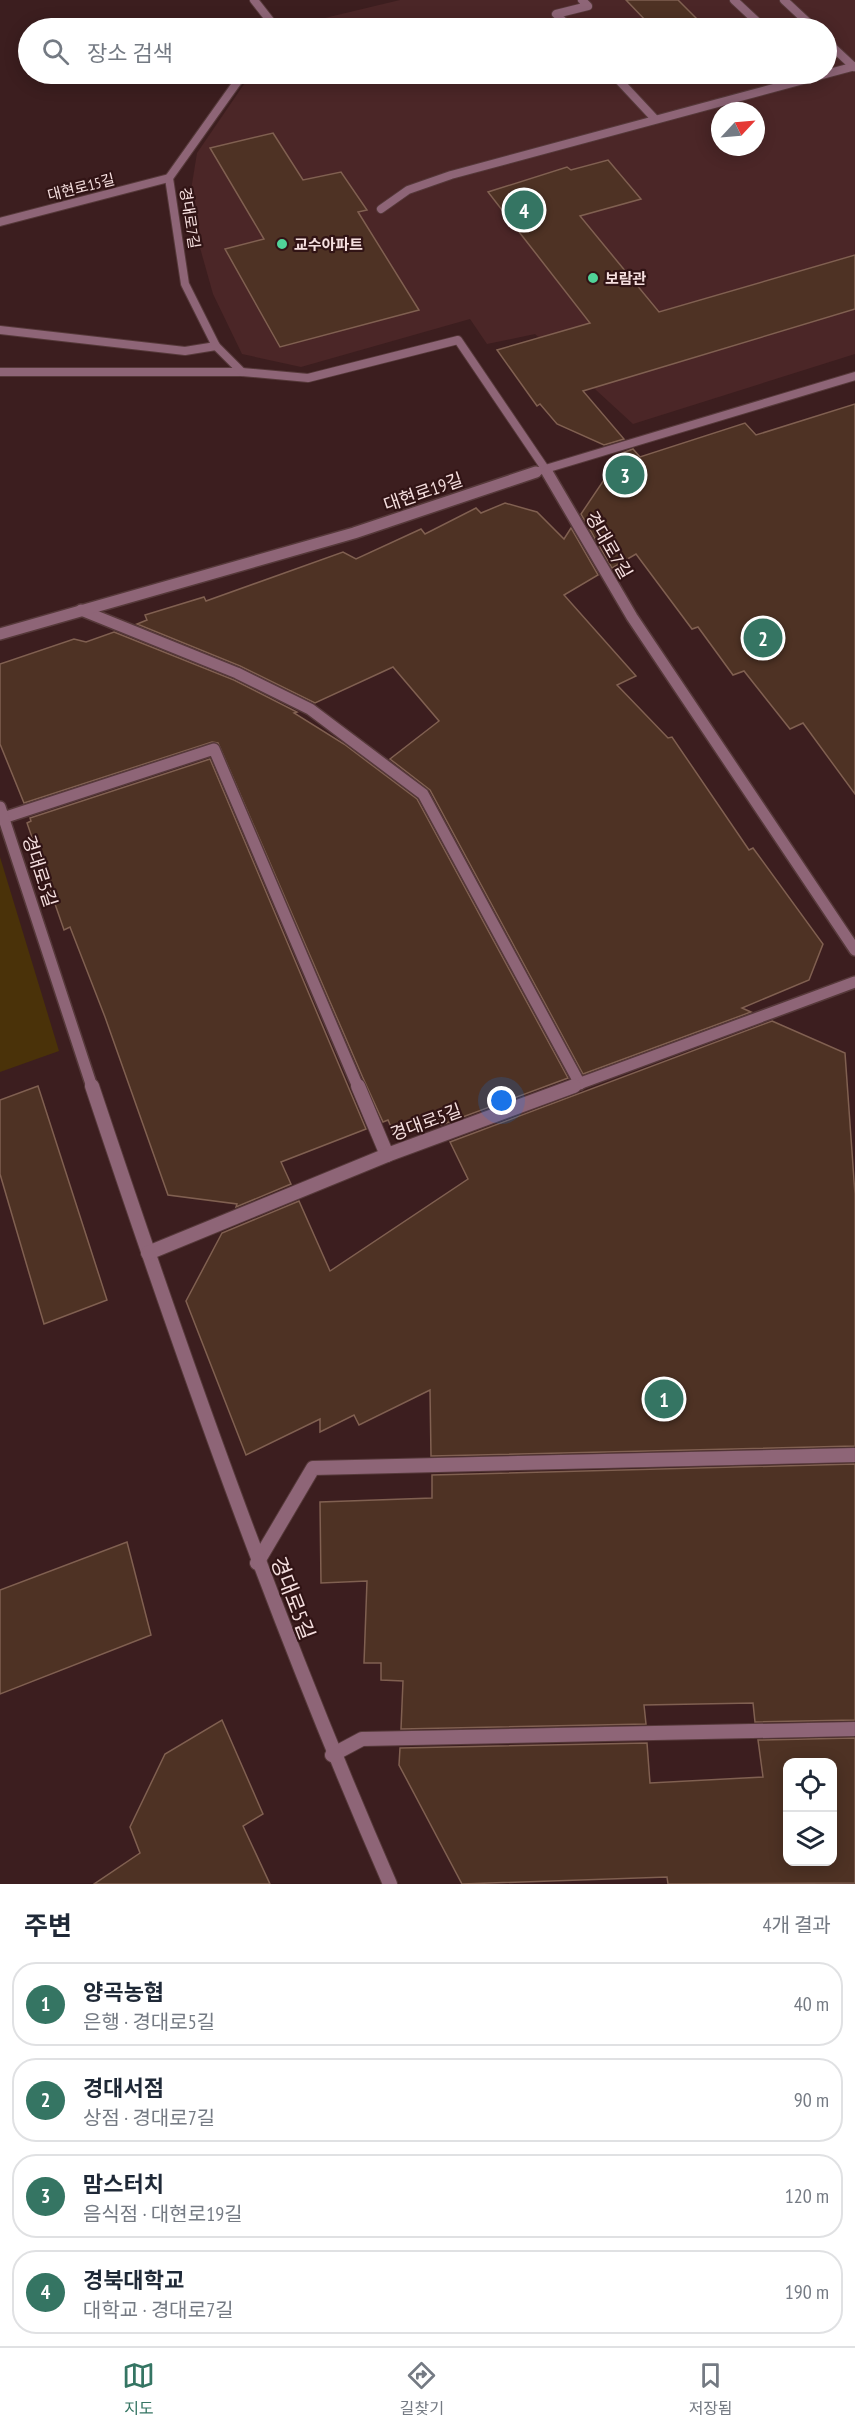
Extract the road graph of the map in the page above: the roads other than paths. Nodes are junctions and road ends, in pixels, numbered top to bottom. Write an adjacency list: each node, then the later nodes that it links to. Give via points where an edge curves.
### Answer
1 (254, 0): 5 (street)
2 (582, 0): 6 (street, via 588,6 556,14)
3 (734, 0): 7 (street)
4 (784, 0): 8 (street)
5 (268, 18)
6 (560, 18)
7 (753, 18)
8 (803, 18)
9 (837, 51): 10 (street)
10 (854, 67): 11 (street)
11 (837, 70)
12 (236, 84): 16 (street, 경대로7길)
13 (623, 84): 15 (street)
14 (780, 84): 15 (street)
15 (656, 119): 17 (street, via 451,175 408,190)
16 (169, 178): 18 (street, 대현로15길); 20 (street, 경대로7길, via 185,284)
17 (381, 209)
18 (0, 222)
19 (0, 330): 20 (street, via 185,351)
20 (216, 346): 22 (street, 경대로7길)
21 (0, 372): 22 (street, 경대로7길)
22 (242, 372): 24 (street, 경대로7길, via 308,378 458,340)
23 (855, 376): 24 (street, 대현로19길)
24 (545, 469): 25 (street, 대현로19길, via 354,533); 28 (street, 경대로7길, via 632,617)
25 (81, 610): 26 (street, 대현로19길); 30 (street, via 237,673 309,709 423,794)
26 (0, 634)
27 (2, 813): 31 (street, via 214,749); 32 (street, 경대로5길)
28 (855, 950)
29 (855, 982): 30 (street, 경대로5길)
30 (580, 1084): 31 (street, 경대로5길)
31 (387, 1155): 32 (street, 경대로5길)
32 (147, 1253): 34 (street, 경대로5길)
33 (855, 1455): 34 (street, via 313,1468)
34 (257, 1563): 36 (street, 경대로5길)
35 (855, 1729): 36 (street, via 362,1739)
36 (332, 1755): 37 (street, 경대로5길)
37 (390, 1884)

